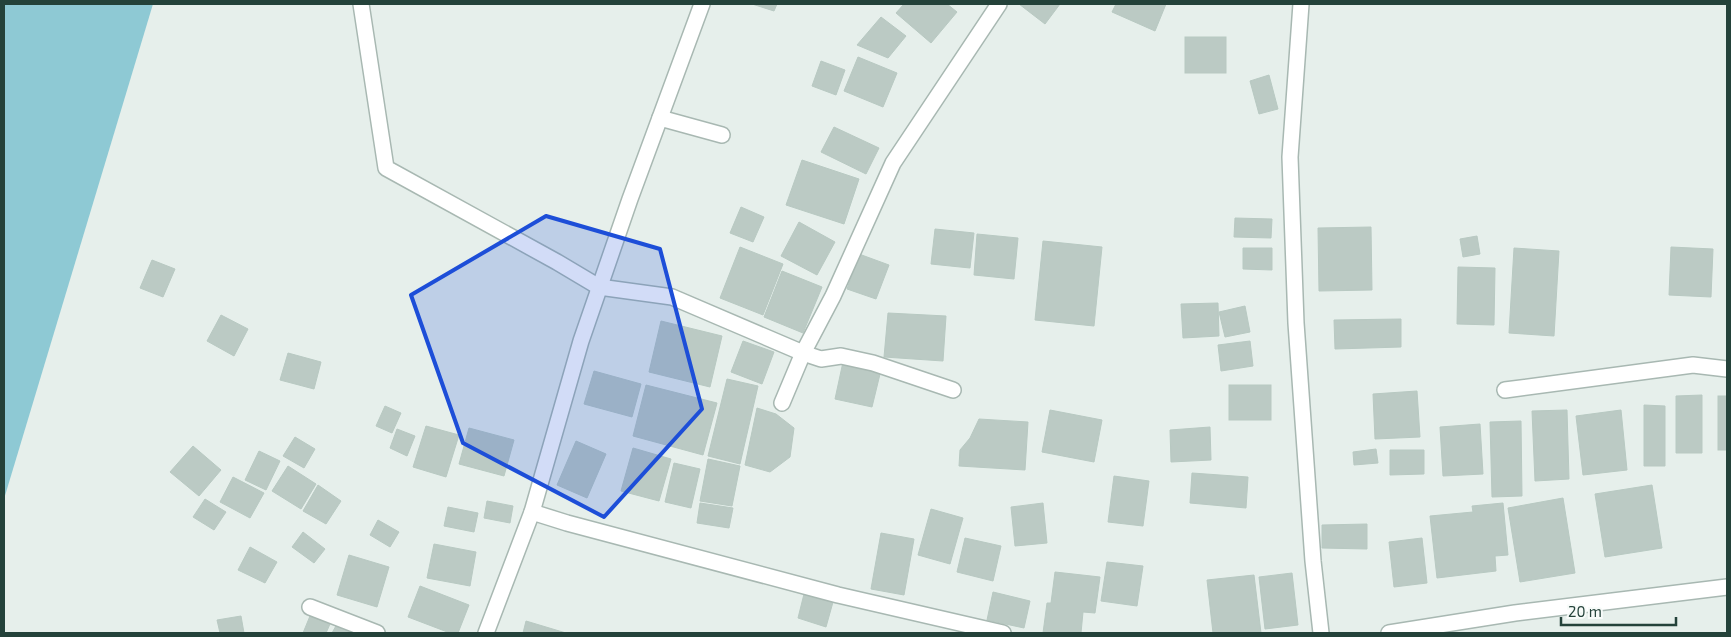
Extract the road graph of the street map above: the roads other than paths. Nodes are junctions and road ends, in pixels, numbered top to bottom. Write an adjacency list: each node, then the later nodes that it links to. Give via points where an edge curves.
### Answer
1 (361, 4): 7 (street, via 386,168)
2 (702, 4): 5 (street)
3 (1000, 4): 8 (street, via 893,163 833,296)
4 (1301, 4): 19 (street, via 1290,166 1296,332)
5 (660, 118): 6 (street); 7 (street)
6 (722, 135)
7 (599, 287): 8 (street, via 672,297); 13 (street)
8 (803, 353): 10 (street, via 821,359 841,356 873,363); 12 (street)
9 (1727, 370): 11 (street, via 1693,365)
10 (953, 390)
11 (1505, 390)
12 (782, 403)
13 (532, 512): 17 (street); 18 (street, via 838,595)
14 (1727, 587): 20 (street, via 1515,613)
15 (310, 607): 16 (street)
16 (377, 633)
17 (486, 633)
18 (1003, 633)
19 (1321, 633)
20 (1389, 633)

